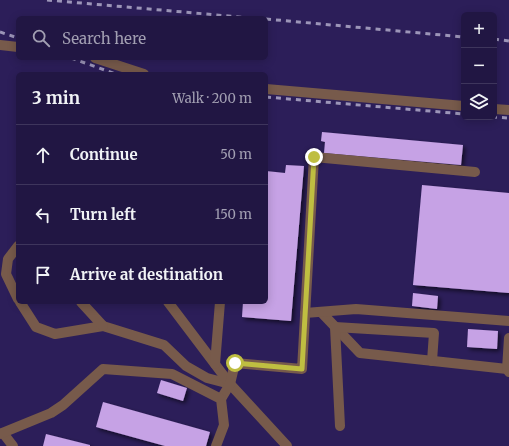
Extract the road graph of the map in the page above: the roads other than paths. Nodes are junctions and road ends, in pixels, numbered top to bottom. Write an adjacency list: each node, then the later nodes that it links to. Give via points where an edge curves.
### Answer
1 (0, 45): 2 (street)
2 (16, 47)
3 (101, 60): 4 (street)
4 (138, 72)
5 (268, 89): 6 (street)
6 (461, 106)
7 (497, 109): 8 (street)
8 (509, 110)
9 (475, 172): 17 (street, via 314,157)
10 (16, 249): 11 (street, via 8,259 6,274)
11 (16, 295)
12 (21, 304): 19 (street, via 36,327 55,334)
13 (84, 304): 19 (street)
14 (170, 304): 23 (street)
15 (220, 304): 23 (street)
16 (321, 312): 17 (street); 18 (street, via 356,309); 20 (street)
17 (305, 313): 25 (street, via 302,369 235,363)
18 (509, 321)
19 (103, 326): 25 (street, via 164,346 186,366 207,378)
20 (335, 327): 22 (street, via 360,353); 22 (street, via 434,333); 27 (street)
21 (509, 338): 24 (street)
22 (432, 361): 24 (street)
23 (215, 364): 25 (street)
24 (508, 371)
25 (230, 384): 26 (street); 31 (street)
26 (221, 399): 28 (street, via 172,374 103,369 51,413); 30 (street, via 224,424)
27 (340, 426)
28 (2, 434): 29 (street)
29 (13, 446)
30 (216, 446)
31 (287, 446)

